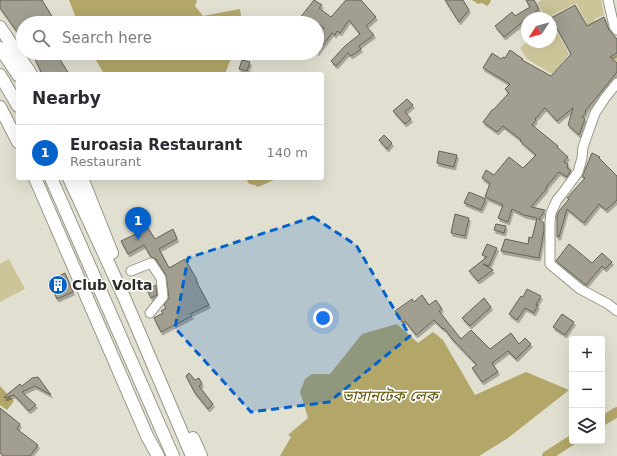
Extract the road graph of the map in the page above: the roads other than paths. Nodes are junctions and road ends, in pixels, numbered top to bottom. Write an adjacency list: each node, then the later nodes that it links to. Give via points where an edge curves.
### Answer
1 (608, 0): 3 (street)
2 (0, 27): 5 (main road)
3 (617, 30)
4 (0, 48): 7 (main road)
5 (16, 52)
6 (21, 60): 8 (main road)
7 (16, 72)
8 (29, 72)
9 (0, 75): 11 (main road)
10 (617, 84): 19 (street, via 595,113 583,147 578,172 557,200 551,213 550,264 580,288)
11 (16, 103)
12 (0, 107): 13 (main road)
13 (16, 138)
14 (36, 180): 22 (main road)
15 (52, 180): 21 (main road)
16 (70, 180): 24 (main road, via 124,297)
17 (83, 180): 25 (main road)
18 (131, 271): 20 (street, via 151,263 161,278 163,297)
19 (617, 311)
20 (150, 313)
21 (161, 428): 22 (street); 23 (main road)
22 (158, 456)
23 (173, 456)
24 (192, 456)
25 (201, 456)

